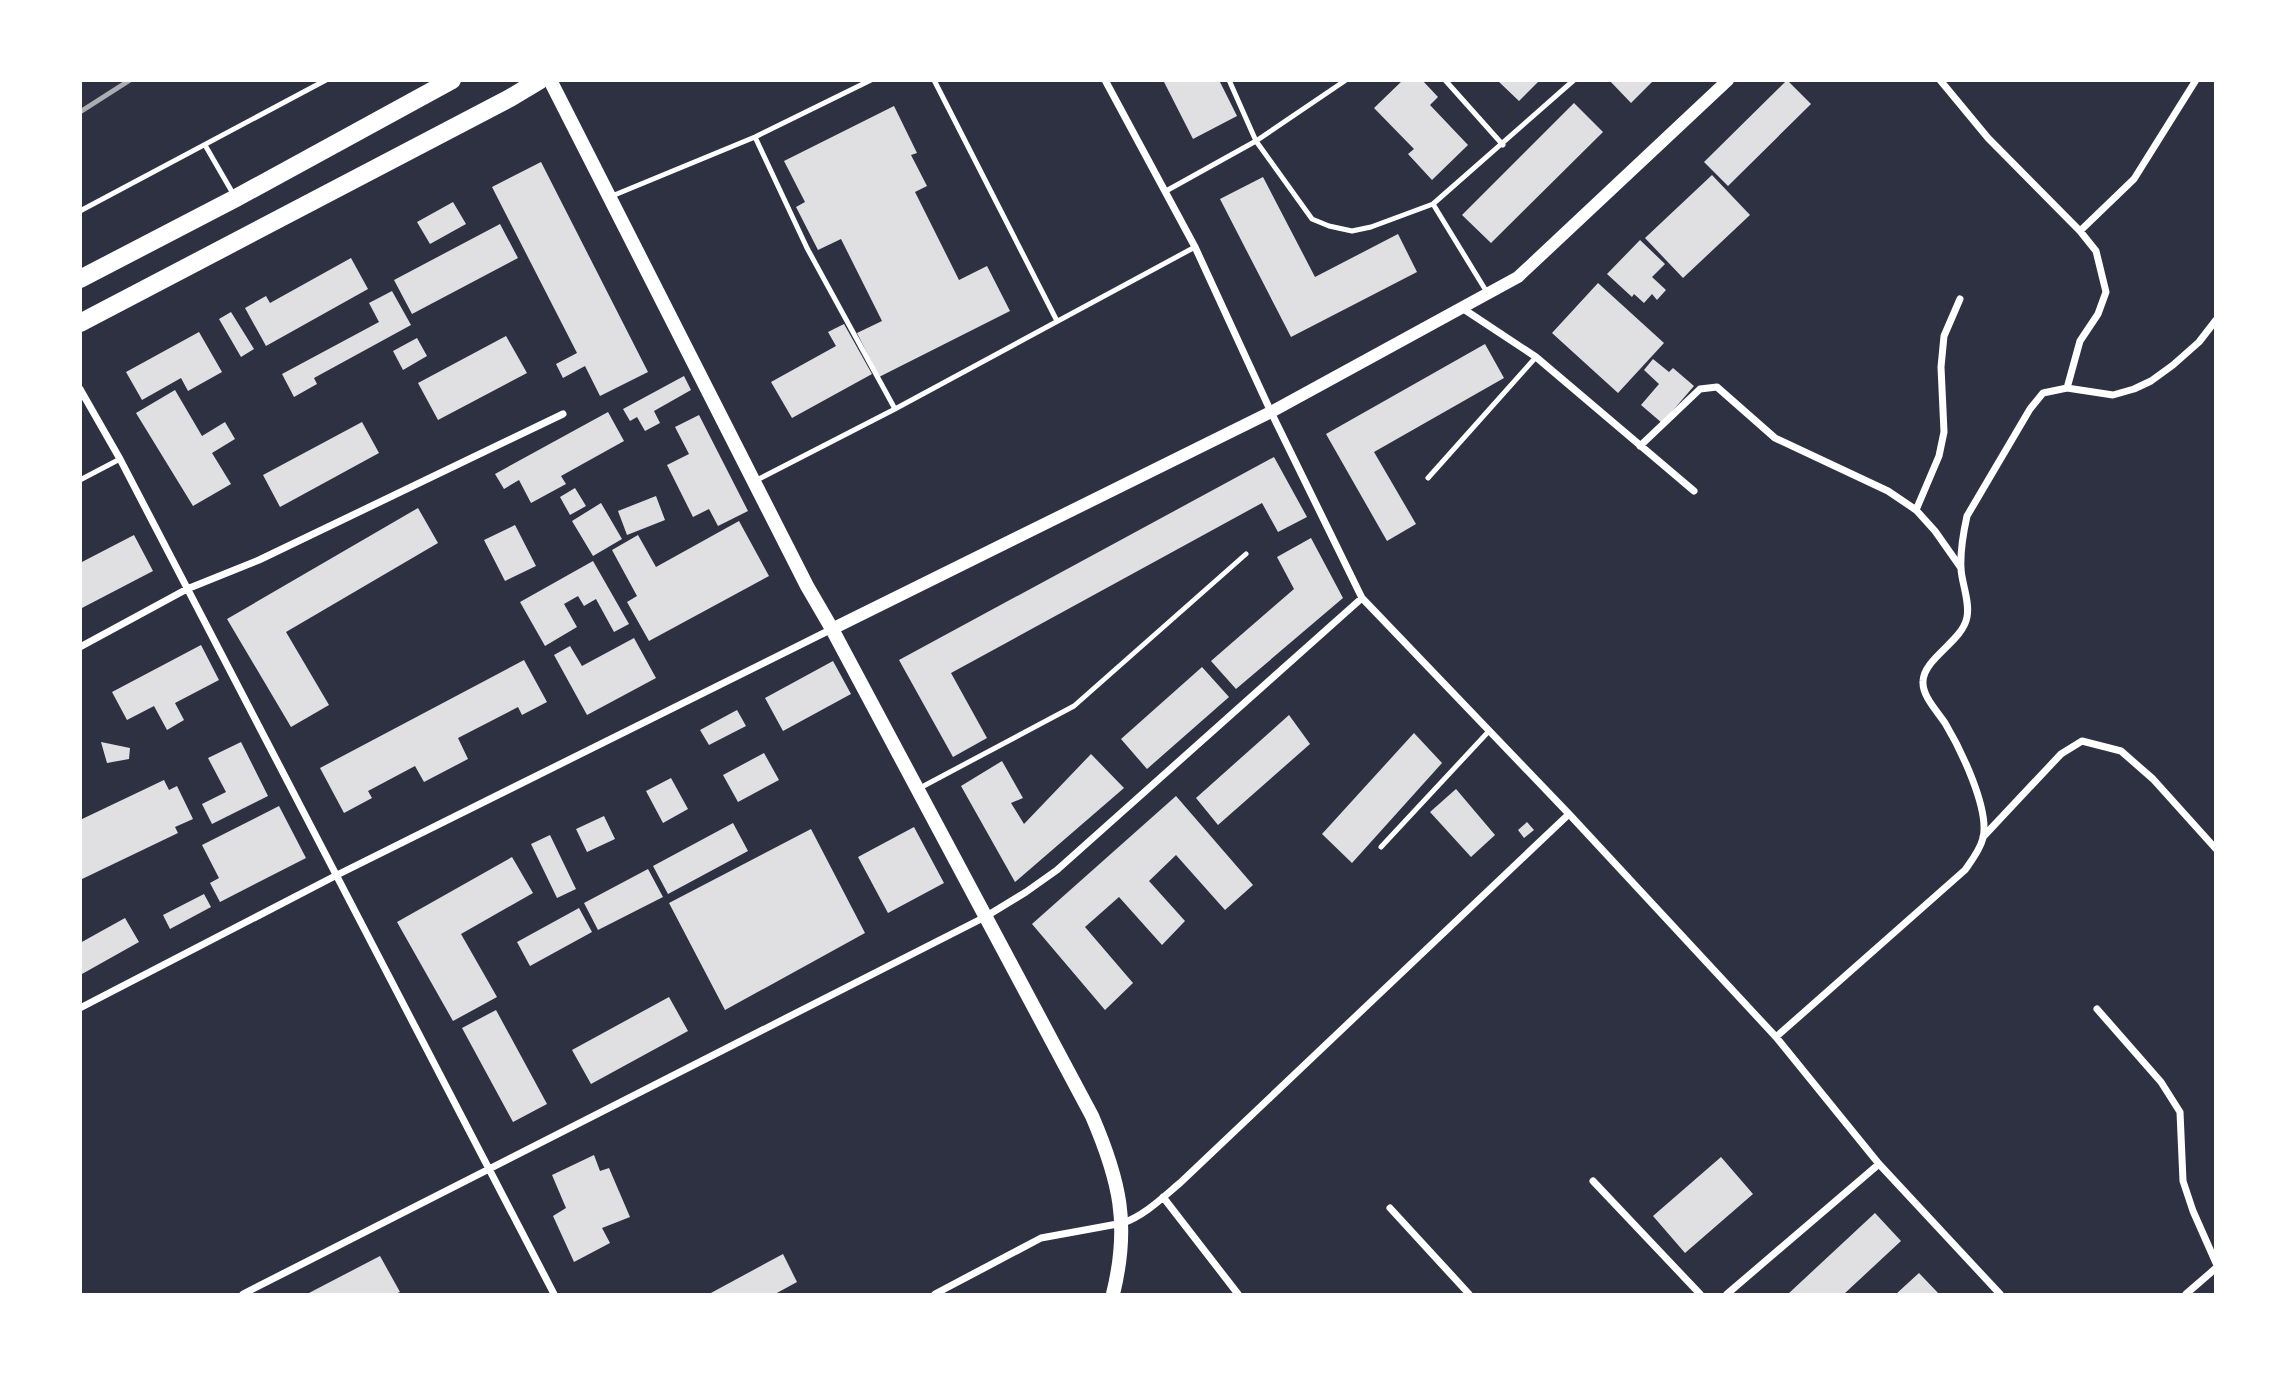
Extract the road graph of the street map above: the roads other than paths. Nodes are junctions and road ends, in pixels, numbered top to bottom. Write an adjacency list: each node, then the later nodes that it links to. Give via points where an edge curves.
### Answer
1 (326, 80): 17 (lane)
2 (452, 80): 21 (highway)
3 (540, 80): 32 (highway)
4 (550, 80): 20 (main road)
5 (870, 80): 15 (lane)
6 (934, 80): 31 (lane)
7 (1105, 80): 19 (street)
8 (1229, 80): 16 (lane)
9 (1346, 80): 16 (lane)
10 (1445, 80): 18 (lane)
11 (1574, 80): 18 (lane)
12 (1728, 80): 27 (street, via 1518,276)
13 (1940, 80): 24 (street, via 1988,138)
14 (2196, 80): 24 (street, via 2134,179)
15 (755, 138): 20 (lane); 36 (lane, via 807,248)
16 (1256, 141): 19 (lane); 22 (lane, via 1312,219 1329,226 1352,231 1371,227)
17 (205, 145): 21 (lane); 23 (lane)
18 (1503, 145): 22 (lane)
19 (1166, 191): 25 (street)
20 (610, 197): 43 (main road)
21 (236, 198): 26 (highway)
22 (1433, 204): 27 (lane)
23 (80, 211)
24 (2080, 231): 34 (street, via 2096,251 2106,292 2080,341)
25 (1195, 247): 31 (lane); 37 (street)
26 (80, 279)
27 (1488, 294): 29 (street)
28 (1960, 299): 45 (street, via 1944,336 1944,432 1939,456)
29 (1462, 308): 33 (street); 37 (street)
30 (2216, 320): 34 (street, via 2199,342 2151,382 2113,395)
31 (1057, 321): 36 (lane)
32 (80, 323)
33 (1536, 357): 39 (street); 41 (lane)
34 (2067, 388): 47 (street, via 2043,393 1973,502 1962,535)
35 (80, 389): 40 (street)
36 (895, 409): 43 (lane)
37 (1271, 412): 49 (street); 50 (street)
38 (563, 414): 48 (street, via 259,560)
39 (1640, 446): 44 (street); 45 (street, via 1700,389 1717,387 1775,438 1888,491)
40 (120, 459): 42 (lane); 48 (street)
41 (1428, 478)
42 (80, 480)
43 (754, 481): 50 (main road)
44 (1694, 491)
45 (1916, 510): 47 (street)
46 (1246, 554): 53 (lane, via 1074,706)
47 (1961, 569): 55 (street, via 1967,617 1925,672 1923,682 1970,771 1984,821)
48 (187, 589): 51 (street); 58 (street)
49 (1362, 598): 52 (street); 59 (street, via 1057,870)
50 (832, 629): 53 (main road); 58 (street)
51 (80, 647)
52 (1489, 731): 54 (street); 56 (lane)
53 (918, 789): 59 (main road)
54 (1569, 814): 62 (street); 66 (street)
55 (1983, 837): 57 (street, via 2061,754 2082,741 2121,751); 62 (street, via 1965,870)
56 (1381, 847)
57 (2216, 849)
58 (337, 875): 60 (street); 64 (street)
59 (985, 917): 64 (street); 68 (main road, via 1092,1116 1118,1186)
60 (80, 1008)
61 (2097, 1009): 69 (street, via 2180,1112 2183,1181)
62 (1776, 1037): 63 (street)
63 (1879, 1164): 78 (street); 79 (street)
64 (489, 1168): 71 (street); 72 (street)
65 (1593, 1181): 77 (street)
66 (1163, 1197): 68 (street, via 1135,1219); 75 (street)
67 (1390, 1208): 76 (street)
68 (1122, 1223): 73 (street, via 1041,1238); 74 (main road)
69 (2216, 1263)
70 (2216, 1268): 80 (street)
71 (243, 1294)
72 (554, 1294)
73 (935, 1294)
74 (1113, 1294)
75 (1238, 1294)
76 (1469, 1294)
77 (1700, 1294)
78 (1727, 1294)
79 (2000, 1294)
80 (2186, 1294)

